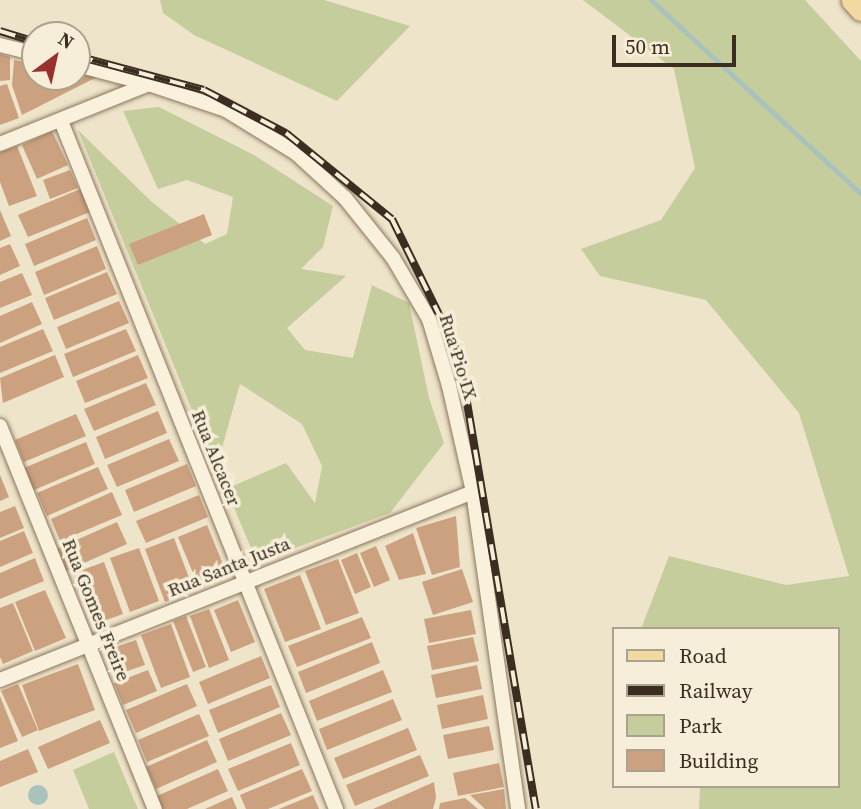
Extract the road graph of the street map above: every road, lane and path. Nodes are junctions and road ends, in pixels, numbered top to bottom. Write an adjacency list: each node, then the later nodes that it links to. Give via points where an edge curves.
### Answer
1 (853, 0): 2 (main road)
2 (861, 9)
3 (0, 45): 4 (street)
4 (21, 50)
5 (91, 69): 6 (street, Rua Pio IX)
6 (149, 84): 7 (street); 10 (street, Rua Pio IX, via 226,110 296,153 345,198 393,258 429,319)
7 (61, 121): 8 (street); 11 (street, Rua Alcacer)
8 (0, 144)
9 (0, 426): 12 (street, Rua Gomes Freire)
10 (473, 492): 11 (street, Rua Santa Justa); 16 (street, Rua Pio IX)
11 (245, 582): 12 (street, Rua Santa Justa); 15 (street, Rua Alcacer)
12 (89, 644): 13 (street, Rua Santa Justa); 14 (street, Rua Gomes Freire)
13 (0, 680)
14 (155, 809)
15 (336, 809)
16 (518, 809)

